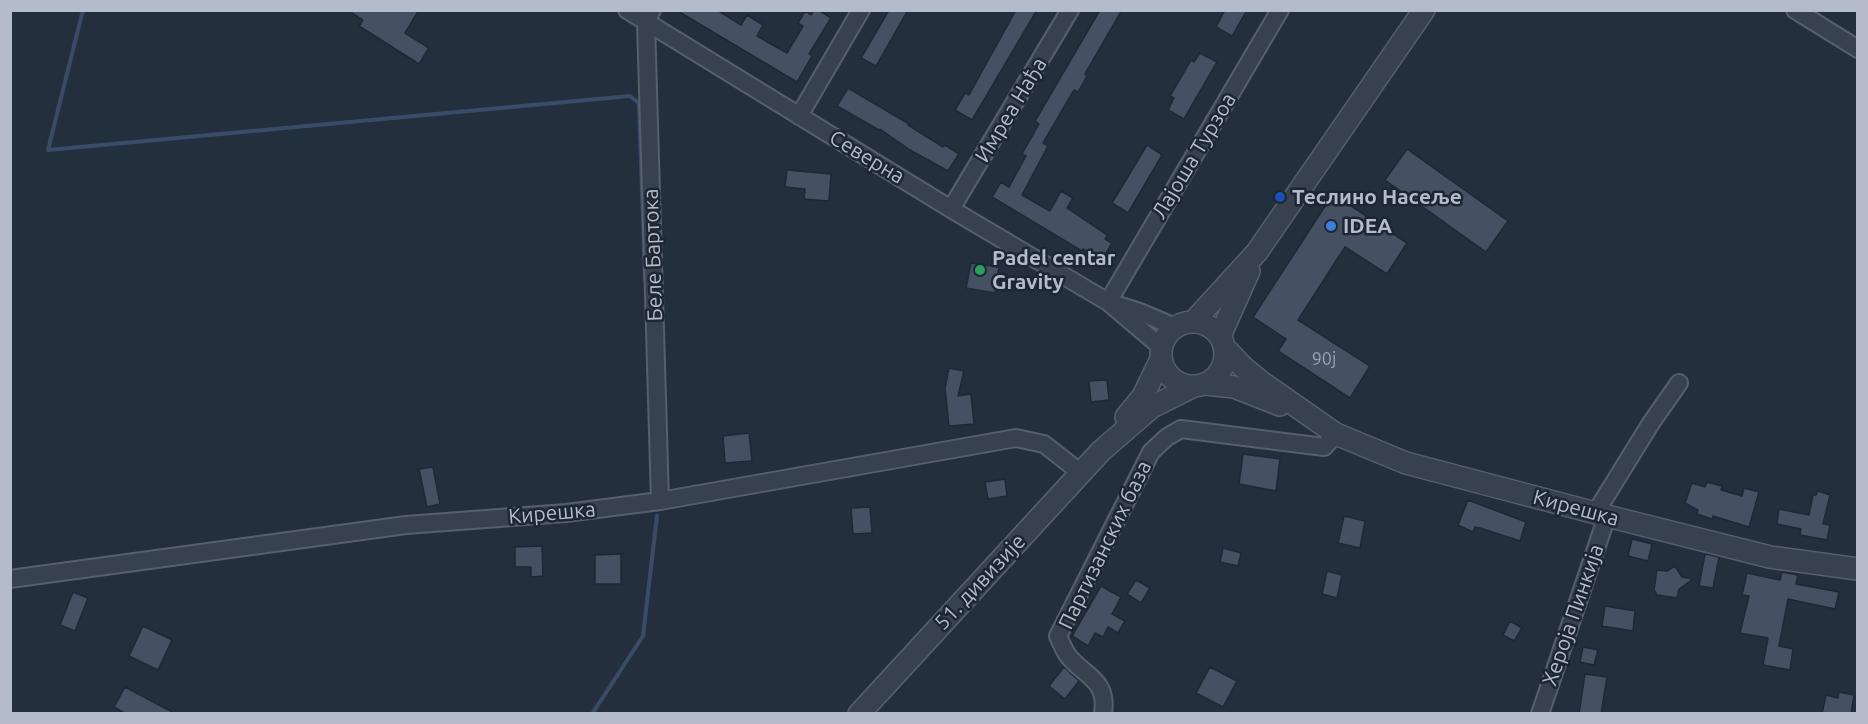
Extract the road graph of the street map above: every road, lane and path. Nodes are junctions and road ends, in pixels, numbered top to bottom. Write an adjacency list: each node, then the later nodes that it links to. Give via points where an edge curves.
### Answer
1 (627, 10): 7 (street, Северна)
2 (861, 10): 9 (street)
3 (1070, 10): 10 (street, Имреа Нађа)
4 (1281, 10): 12 (street, Лајоша Турзоа)
5 (1424, 10): 11 (street)
6 (1795, 10): 8 (street)
7 (649, 16): 9 (street, Северна); 22 (street, Беле Бартока)
8 (1857, 49)
9 (799, 116): 10 (street, Северна)
10 (951, 209): 12 (street, Северна)
11 (1257, 252): 13 (street); 14 (street)
12 (1108, 302): 13 (street, Северна); 15 (street, Северна)
13 (1184, 324): 14 (street, via 1212,327); 15 (street, via 1166,336)
14 (1222, 342): 17 (street, via 1225,358 1221,369 1214,378); 18 (street, Кирешка, via 1243,366)
15 (1161, 353): 17 (street, via 1172,378 1182,384); 20 (street, 51. дивизије, via 1143,396)
16 (1679, 382): 23 (street, Хероја Пинкија, via 1651,423)
17 (1199, 385): 18 (street, Кирешка, via 1234,387); 20 (street, 51. дивизије, via 1152,407)
18 (1306, 414): 19 (street, Кирешка)
19 (1336, 434): 23 (street, Кирешка, via 1407,463); 27 (street, Партизанских база, via 1324,447 1181,429 1151,452 1058,636 1068,656 1102,689)
20 (1101, 452): 21 (street, 51. дивизије)
21 (1081, 473): 22 (street, Кирешка, via 1044,444 1016,438); 26 (street, 51. дивизије)
22 (660, 501): 25 (street, Кирешка, via 566,513 406,525)
23 (1601, 514): 24 (street, Кирешка, via 1770,557); 28 (street, Хероја Пинкија)
24 (1857, 568)
25 (10, 579)
26 (859, 714)
27 (1103, 714)
28 (1540, 714)

